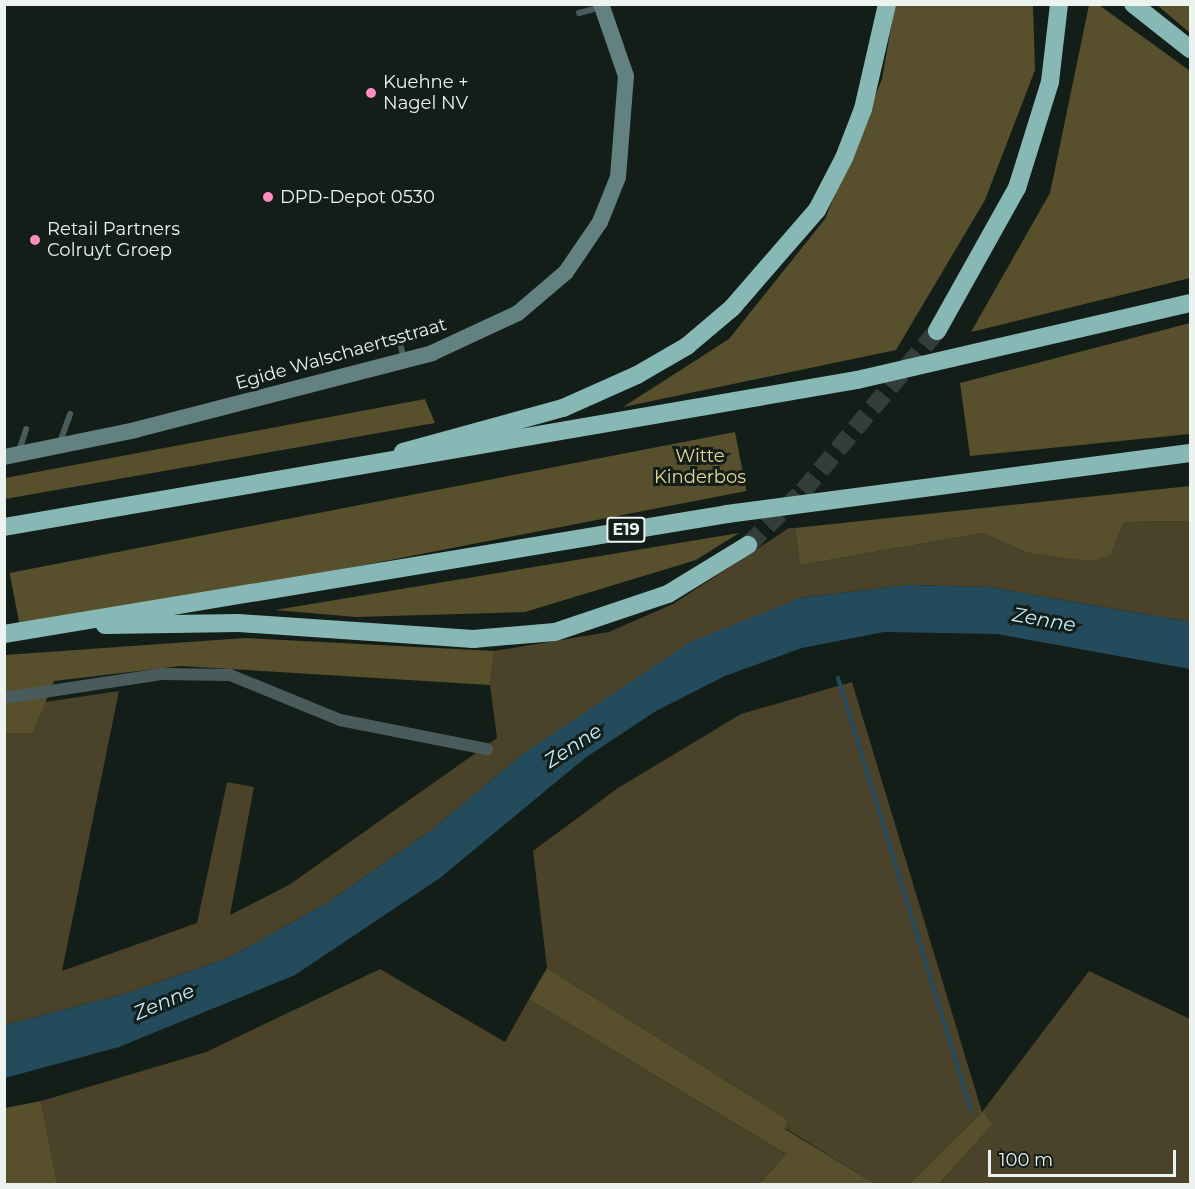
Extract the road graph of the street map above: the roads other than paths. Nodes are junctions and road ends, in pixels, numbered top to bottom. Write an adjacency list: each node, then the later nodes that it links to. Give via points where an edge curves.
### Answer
1 (887, 4): 16 (highway, via 863,109 817,210 732,308 687,346 563,408)
2 (1059, 4): 8 (highway, via 1050,82 1017,188)
3 (1133, 4): 6 (highway)
4 (603, 5): 5 (lane); 10 (main road, Egide Walschaertsstraat, via 626,76 618,177 600,222 566,273 518,313)
5 (579, 13)
6 (1191, 49)
7 (1191, 303): 16 (highway, via 963,360)
8 (937, 331)
9 (398, 336): 10 (lane)
10 (405, 360): 13 (main road, Egide Walschaertsstraat)
11 (70, 414): 13 (lane)
12 (26, 429): 15 (lane)
13 (58, 446): 15 (main road, Egide Walschaertsstraat)
14 (1191, 453): 19 (highway, E19, via 738,512)
15 (11, 456)
16 (322, 476): 17 (highway)
17 (4, 526)
18 (748, 546): 19 (highway, via 668,594 555,632 473,639 238,623)
19 (64, 624): 20 (highway, E19)
20 (4, 634)
21 (4, 698): 22 (street, via 163,674 230,675 340,720)
22 (487, 749)

